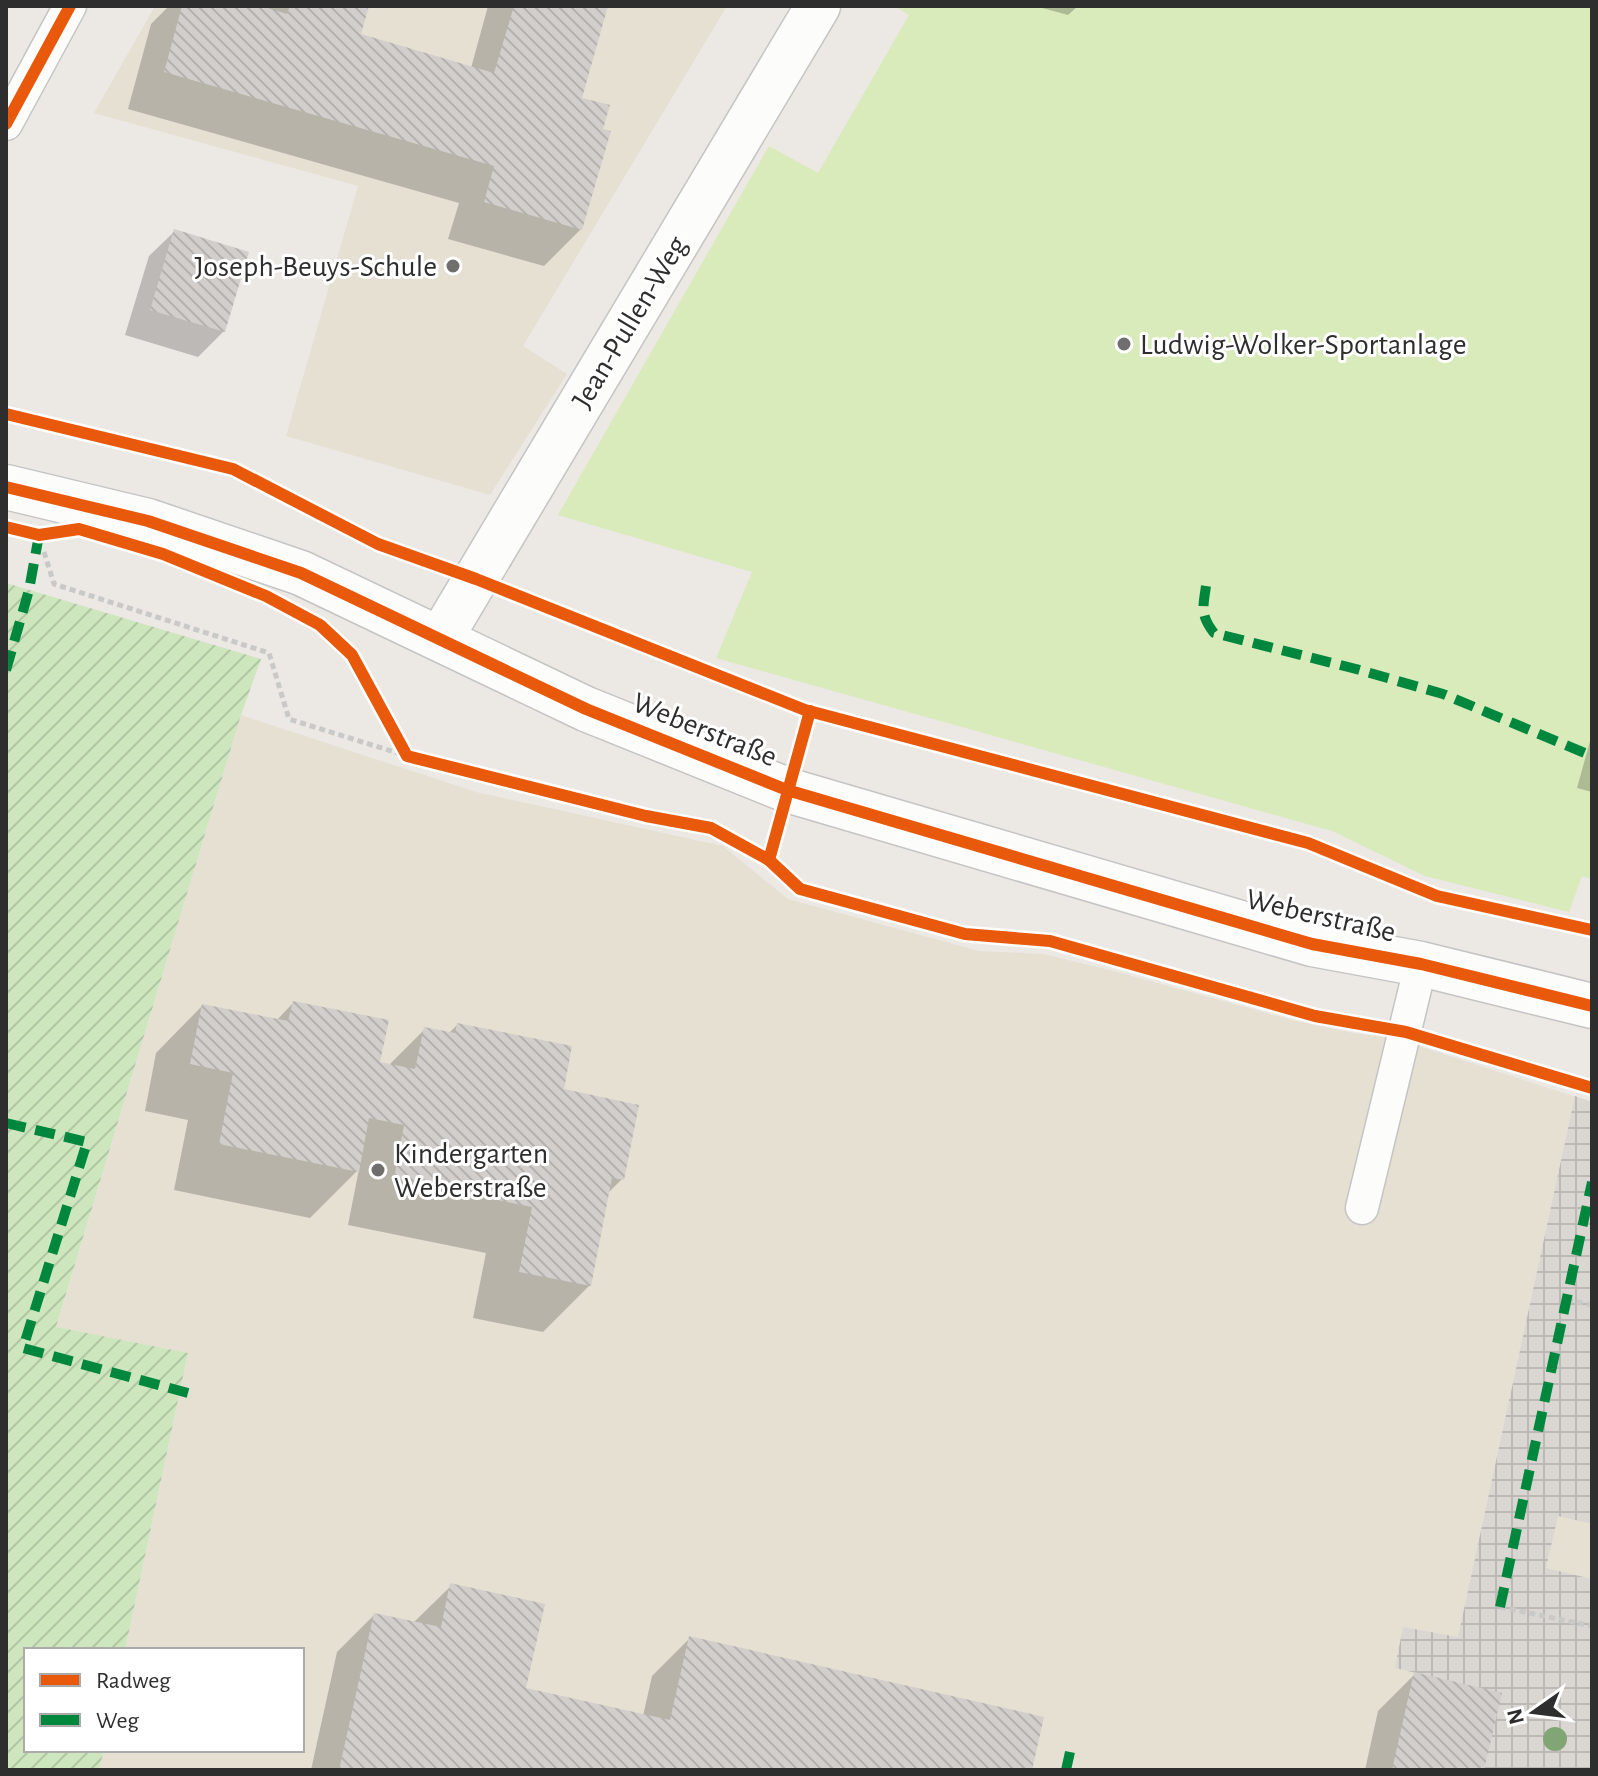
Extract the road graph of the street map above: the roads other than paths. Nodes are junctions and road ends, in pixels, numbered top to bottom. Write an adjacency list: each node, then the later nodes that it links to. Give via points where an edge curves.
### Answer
1 (70, 6): 3 (lane)
2 (818, 6): 5 (main road, Jean-Pullen-Weg)
3 (6, 124)
4 (6, 487): 5 (main road, Weberstraße, via 148,521 301,573)
5 (440, 639): 6 (main road, Weberstraße, via 586,709 787,790 1312,944)
6 (1421, 964): 7 (main road, Weberstraße); 8 (lane)
7 (1592, 1006)
8 (1362, 1208)

